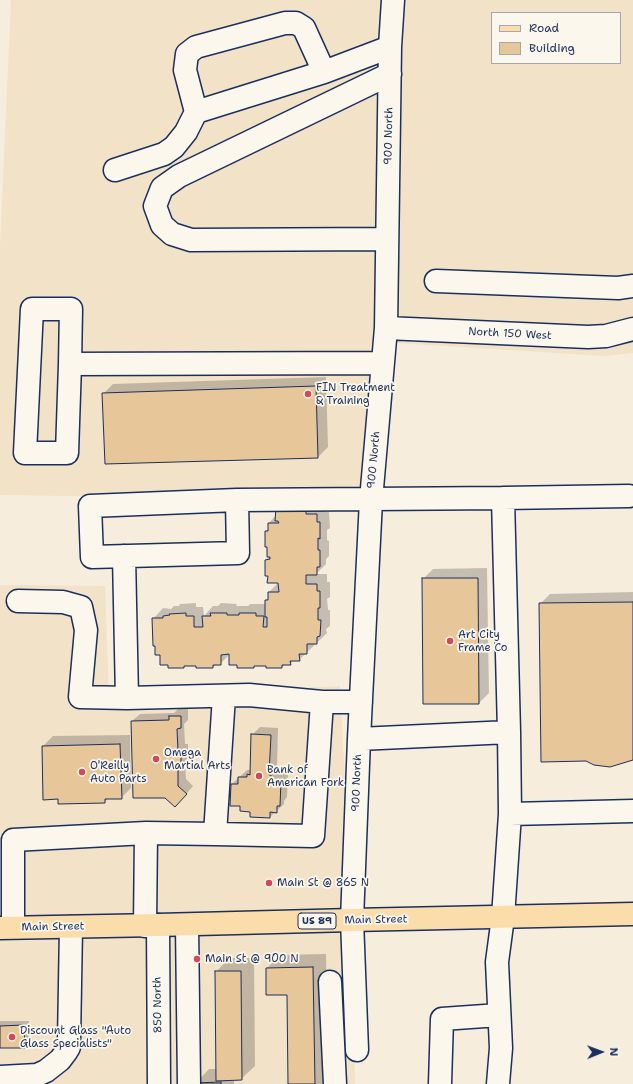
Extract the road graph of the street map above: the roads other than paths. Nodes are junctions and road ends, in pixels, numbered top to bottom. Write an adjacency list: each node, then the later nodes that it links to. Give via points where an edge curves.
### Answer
1 (393, 0): 2 (street, 900 North)
2 (390, 47): 3 (street); 4 (street, 900 North)
3 (324, 72): 5 (street); 5 (street, via 304,28 296,23 285,23 196,47 187,54 185,70)
4 (390, 74): 7 (street, 900 North); 7 (street, via 179,176 162,188 155,206 162,225 172,234 191,240)
5 (196, 112): 6 (street, via 186,132 174,147 164,154)
6 (115, 170)
7 (387, 239): 10 (street, 900 North)
8 (436, 280): 9 (street, via 618,288)
9 (633, 286)
10 (386, 328): 11 (street, North 150 West, via 588,337 606,336); 12 (street, 900 North)
11 (633, 329)
12 (382, 363): 13 (street); 17 (street, 900 North)
13 (70, 364): 13 (street, via 67,453 25,453 32,309 71,309)
14 (629, 496): 15 (street)
15 (503, 498): 17 (street); 24 (street)
16 (237, 500): 17 (street); 18 (street, via 238,553); 18 (street, via 90,506 92,557)
17 (371, 500): 23 (street, 900 North)
18 (124, 556): 21 (street)
19 (18, 601): 21 (street, via 63,602 81,607 86,630 80,698)
20 (224, 696): 21 (street); 22 (street, via 249,695); 29 (street)
21 (127, 698)
22 (322, 702): 23 (street); 29 (street, via 313,836)
23 (361, 702): 25 (street, 900 North)
24 (509, 732): 25 (street); 27 (street)
25 (359, 739): 32 (street, 900 North)
26 (633, 811): 27 (street)
27 (510, 814): 31 (street)
28 (146, 833): 29 (street); 34 (street, 850 North); 36 (street, via 12,840)
29 (215, 834)
30 (633, 914): 31 (main road, Main Street / US 89)
31 (503, 917): 32 (main road, Main Street / US 89); 38 (street, via 497,962)
32 (352, 920): 33 (main road, Main Street / US 89); 39 (street, 900 North, via 357,1040)
33 (187, 925): 34 (main road, Main Street / US 89); 42 (street)
34 (152, 926): 35 (main road, Main Street / US 89); 41 (street, 850 North)
35 (70, 927): 36 (main road, Main Street / US 89); 40 (street, via 69,1047 63,1057 46,1072 37,1075)
36 (6, 928)
37 (330, 982): 39 (street)
38 (499, 1014): 44 (street, via 442,1019); 45 (street, via 501,1048)
39 (332, 1030): 43 (street)
40 (0, 1077)
41 (159, 1084)
42 (189, 1084)
43 (335, 1084)
44 (440, 1084)
45 (498, 1084)

